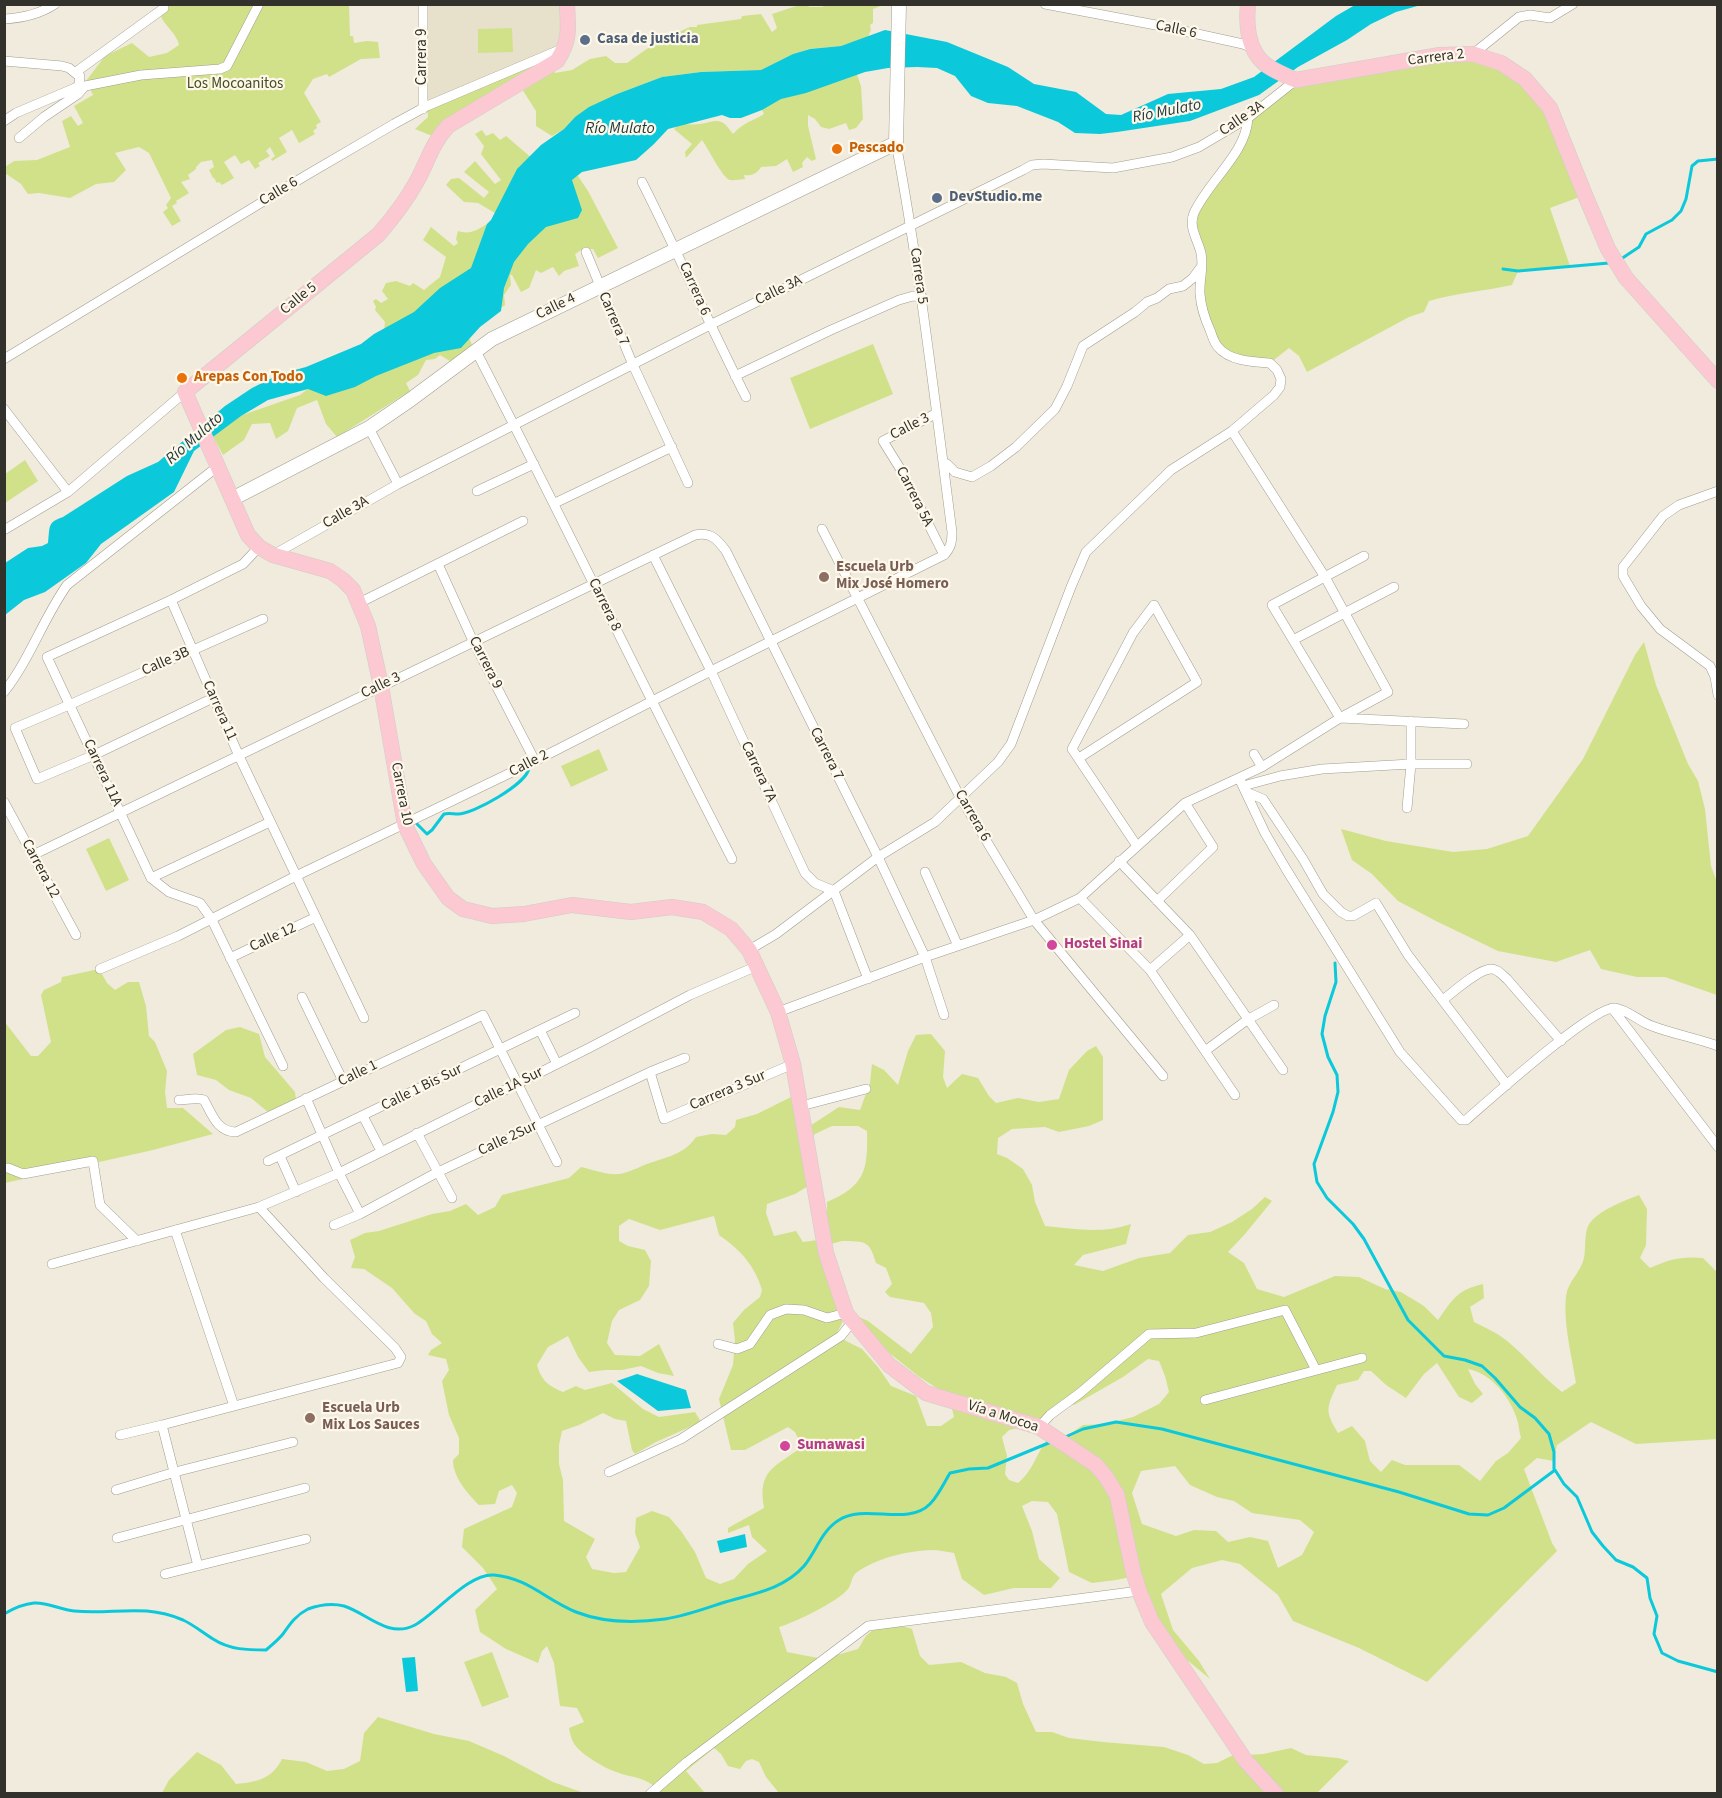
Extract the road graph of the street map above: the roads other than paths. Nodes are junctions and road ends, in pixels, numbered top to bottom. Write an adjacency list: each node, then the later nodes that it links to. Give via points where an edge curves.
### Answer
1 (55, 4): 10 (street)
2 (259, 4): 17 (street, via 227,66 141,75)
3 (423, 4): 18 (street, Carrera 9)
4 (567, 4): 11 (main road)
5 (899, 4): 22 (main road, Carrera 5)
6 (1045, 4): 12 (street, Calle 6)
7 (1248, 4): 12 (main road, via 1248,31)
8 (1573, 4): 13 (street, via 1550,18 1519,17)
9 (164, 8): 15 (street)
10 (4, 19)
11 (566, 47): 18 (street, Calle 6); 36 (main road, Calle 5, via 557,61 448,126 437,138 402,207 378,235)
12 (1253, 48): 16 (main road, via 1265,64)
13 (1473, 54): 16 (main road, Carrera 2, via 1440,55); 35 (main road, Carrera 2, via 1501,63 1525,79 1550,108 1608,249 1626,278)
14 (4, 61): 15 (street, via 62,66)
15 (78, 74): 17 (street); 20 (street, via 79,85 75,88)
16 (1293, 79): 19 (street, Calle 3A)
17 (85, 86): 21 (street)
18 (423, 109): 32 (street, Calle 6)
19 (1248, 118): 24 (street, Calle 3A, via 1199,147 1172,157 1113,168 1032,165); 27 (street, via 1242,143 1193,216)
20 (4, 120)
21 (19, 138)
22 (896, 143): 24 (street, Carrera 5); 25 (main road, Calle 4)
23 (642, 182): 25 (street, Carrera 6)
24 (911, 225): 29 (street, Carrera 5); 30 (street, Calle 3A)
25 (676, 248): 28 (main road, Calle 4); 30 (street, Carrera 6)
26 (586, 252): 28 (street, Carrera 7)
27 (1202, 265): 42 (street, via 1203,309 1218,347 1250,362 1270,363 1281,379 1274,395); 45 (street, via 1183,286 1147,302 1083,346 1055,409 1017,447 972,477 955,472)
28 (599, 286): 31 (main road, Calle 4, via 492,339); 33 (street, Carrera 7)
29 (922, 297): 34 (street, via 899,300); 39 (street, Carrera 5)
30 (710, 325): 33 (street, Calle 3A); 34 (street, Carrera 6)
31 (476, 351): 40 (street, Carrera 8); 41 (main road, Calle 4)
32 (4, 359)
33 (633, 365): 40 (street, Calle 3A); 44 (street, Carrera 7)
34 (735, 376): 37 (street, Carrera 6)
35 (1718, 381)
36 (185, 392): 47 (main road); 52 (street, Calle 5)
37 (746, 397)
38 (4, 409): 52 (street)
39 (937, 413): 43 (street, Calle 3); 45 (street, Carrera 5)
40 (514, 425): 46 (street, Carrera 8); 49 (street, Calle 3A)
41 (369, 428): 49 (street); 53 (main road, Calle 4)
42 (1232, 431): 65 (street); 97 (street, via 1172,471 1086,552 1011,744 998,762)
43 (883, 441): 62 (street, Carrera 5A)
44 (672, 447): 48 (street, Carrera 7); 54 (street)
45 (943, 462): 58 (street, Carrera 5)
46 (534, 464): 50 (street); 54 (street, Carrera 8)
47 (217, 467): 53 (main road); 80 (street, via 67,585)
48 (688, 483)
49 (398, 484): 59 (street, Calle 3A)
50 (477, 491)
51 (1718, 491): 81 (street, via 1679,505 1663,516 1623,567 1623,576 1660,629 1710,666)
52 (68, 492): 57 (street, Calle 5)
53 (232, 499): 59 (main road, via 248,535)
54 (555, 503): 66 (street, Carrera 8)
55 (523, 521): 64 (street)
56 (822, 529): 68 (street, Carrera 6)
57 (4, 530)
58 (951, 546): 62 (street, Calle 2)
59 (266, 551): 69 (street, Calle 3A); 70 (main road, Carrera 10, via 330,571 353,590)
60 (726, 551): 61 (street, Calle 3, via 711,535 703,533); 75 (street, Carrera 7)
61 (653, 555): 66 (street, Calle 3); 78 (street, Carrera 7A)
62 (944, 555): 68 (street, Calle 2)
63 (1364, 556): 65 (street)
64 (438, 564): 70 (street); 74 (street, Carrera 9)
65 (1325, 577): 71 (street); 73 (street, via 1272,605)
66 (594, 584): 74 (street, Calle 3); 83 (street, Carrera 8)
67 (1394, 587): 71 (street)
68 (856, 599): 75 (street, Calle 2); 97 (street, Carrera 6)
69 (171, 600): 76 (street, Carrera 11); 77 (street, Calle 3A)
70 (359, 603): 79 (main road, Carrera 10)
71 (1345, 613): 73 (street); 85 (street, via 1388,692)
72 (264, 619): 76 (street, Calle 3B)
73 (1293, 640): 85 (street)
74 (473, 641): 79 (street, Calle 3); 92 (street, Carrera 9)
75 (769, 641): 78 (street, Calle 2); 108 (street, Carrera 7)
76 (192, 651): 82 (street, Carrera 11); 84 (street, Calle 3B)
77 (47, 657): 84 (street, Carrera 11A)
78 (711, 671): 83 (street, Calle 2); 114 (street, Carrera 7A, via 805,873 815,883)
79 (381, 686): 90 (street, Calle 3); 103 (main road, Carrera 10)
80 (4, 692)
81 (1718, 695)
82 (213, 698): 89 (street); 90 (street, Carrera 11)
83 (650, 701): 92 (street, Calle 2); 109 (street, Carrera 8)
84 (69, 705): 89 (street, Carrera 11A); 89 (street, Calle 3B, via 15,728 37,778)
85 (1340, 718): 86 (street); 95 (street)
86 (1411, 721): 87 (street); 93 (street)
87 (1464, 724)
88 (1254, 754): 95 (street)
89 (94, 755): 101 (street, Carrera 11A)
90 (239, 756): 101 (street, Calle 3); 102 (street, Carrera 11)
91 (1079, 758): 91 (street, via 1072,749 1133,633 1154,605 1197,682); 105 (street)
92 (535, 761): 103 (street, Calle 2)
93 (1411, 764): 94 (street); 96 (street, via 1322,769); 100 (street)
94 (1467, 764)
95 (1262, 767): 96 (street)
96 (1243, 785): 99 (street); 104 (street, via 1263,799); 106 (street)
97 (960, 797): 108 (street, via 935,822); 119 (street, Carrera 6)
98 (4, 802): 107 (street, Carrera 12)
99 (1185, 803): 105 (street); 116 (street, via 1213,847)
100 (1407, 808)
101 (121, 814): 107 (street, Calle 3); 113 (street, Carrera 11A)
102 (270, 822): 112 (street, Carrera 11); 113 (street)
103 (405, 825): 112 (street, Calle 2); 123 (main road, Carrera 10, via 434,881 463,909 492,916 572,905 631,912 672,907 703,912 731,929)
104 (1289, 838): 106 (street); 131 (street, via 1323,894 1341,912 1353,916 1376,903 1408,955)
105 (1137, 846): 110 (street)
106 (1276, 852): 153 (street, via 1400,1052 1461,1120 1466,1120)
107 (33, 855): 120 (street, Carrera 12)
108 (878, 857): 114 (street); 124 (street, Carrera 7)
109 (732, 859)
110 (1119, 861): 115 (street); 116 (street)
111 (925, 872): 122 (street)
112 (296, 876): 117 (street, Carrera 11); 118 (street, Calle 2)
113 (151, 878): 118 (street, Carrera 11A, via 169,892 200,903)
114 (834, 891): 123 (street); 129 (street)
115 (1080, 898): 119 (street); 128 (street)
116 (1157, 901): 121 (street)
117 (316, 917): 125 (street, Calle 12); 137 (street, Carrera 11)
118 (211, 918): 125 (street); 127 (street, Calle 2)
119 (1034, 920): 122 (street); 150 (street, Carrera 6)
120 (76, 935)
121 (1190, 935): 128 (street); 138 (street)
122 (958, 946): 124 (street)
123 (749, 950): 126 (main road, Carrera 10)
124 (925, 957): 129 (street); 136 (street, Carrera 7)
125 (230, 958): 147 (street)
126 (757, 966): 135 (main road, Carrera 10); 145 (street, Calle 1A Sur, via 690,994)
127 (100, 969)
128 (1150, 970): 143 (street)
129 (868, 979): 135 (street)
130 (302, 997): 151 (street)
131 (1443, 1000): 140 (street, via 1483,971 1497,970); 153 (street)
132 (1274, 1005): 138 (street)
133 (1612, 1008): 140 (street, via 1578,1026); 141 (street, via 1651,1026); 163 (street)
134 (575, 1012): 139 (street, Calle 1 Bis Sur)
135 (778, 1012): 146 (main road, Carrera 10)
136 (944, 1015)
137 (364, 1018)
138 (1247, 1020): 143 (street); 148 (street)
139 (540, 1030): 142 (street, Calle 1 Bis Sur); 145 (street)
140 (1561, 1041): 153 (street)
141 (1717, 1046)
142 (500, 1050): 151 (street, Calle 1, via 483,1015); 152 (street); 159 (street, Calle 1 Bis Sur)
143 (1205, 1051): 155 (street)
144 (685, 1058): 149 (street, Calle 2Sur)
145 (557, 1064): 152 (street, Calle 1A Sur)
146 (793, 1064): 149 (street, Carrera 3 Sur, via 664,1119); 158 (main road, Vía a Mocoa)
147 (283, 1066)
148 (1283, 1070)
149 (650, 1072): 160 (street, Calle 2Sur)
150 (1163, 1076)
151 (343, 1081): 156 (street, Calle 1)
152 (518, 1083): 160 (street); 161 (street, Calle 1A Sur)
153 (1507, 1085)
154 (866, 1089): 158 (street)
155 (1235, 1095)
156 (306, 1098): 157 (street, Calle 1, via 233,1132 222,1129 204,1100); 162 (street)
157 (179, 1100)
158 (801, 1106): 179 (main road, Vía a Mocoa, via 826,1253)
159 (363, 1116): 162 (street, Calle 1 Bis Sur); 164 (street)
160 (538, 1124): 167 (street); 169 (street, Calle 2Sur)
161 (417, 1133): 164 (street, Calle 1A Sur); 169 (street)
162 (322, 1136): 165 (street, Calle 1 Bis Sur); 170 (street)
163 (1718, 1148)
164 (381, 1151): 170 (street, Calle 1A Sur)
165 (280, 1156): 166 (street, Calle 1 Bis Sur); 171 (street)
166 (268, 1161)
167 (557, 1162)
168 (8, 1168): 177 (street, via 23,1174 93,1161 99,1205)
169 (438, 1172): 172 (street); 174 (street, Calle 2Sur)
170 (339, 1173): 171 (street, Calle 1A Sur); 174 (street)
171 (296, 1192): 173 (street, Calle 1A Sur)
172 (452, 1198)
173 (259, 1207): 176 (street, Calle 1A Sur); 184 (street, via 401,1357 398,1363)
174 (360, 1214): 175 (street, Calle 2Sur)
175 (334, 1226)
176 (176, 1230): 177 (street, Calle 1A Sur); 184 (street)
177 (137, 1241): 178 (street, Calle 1A Sur)
178 (52, 1264)
179 (849, 1317): 180 (street, via 827,1318 786,1309 770,1315 750,1344 737,1349); 186 (main road, Vía a Mocoa, via 889,1365 926,1393); 190 (street, via 841,1336 681,1439)
180 (718, 1344)
181 (1362, 1358): 182 (street)
182 (1316, 1370): 183 (street); 186 (street, via 1285,1310 1196,1333 1149,1334)
183 (1205, 1400)
184 (234, 1406): 185 (street)
185 (162, 1425): 187 (street); 189 (street)
186 (1039, 1427): 198 (main road, Vía a Mocoa, via 1095,1465 1117,1495)
187 (120, 1435)
188 (293, 1442): 189 (street)
189 (175, 1472): 192 (street); 193 (street)
190 (609, 1472)
191 (305, 1488): 193 (street)
192 (116, 1490)
193 (187, 1520): 194 (street); 196 (street)
194 (117, 1538)
195 (306, 1539): 196 (street)
196 (198, 1566): 197 (street)
197 (165, 1574)
198 (1139, 1591): 199 (street, via 868,1626); 200 (main road, Vía a Mocoa, via 1152,1622 1245,1760)
199 (650, 1794)
200 (1276, 1794)

